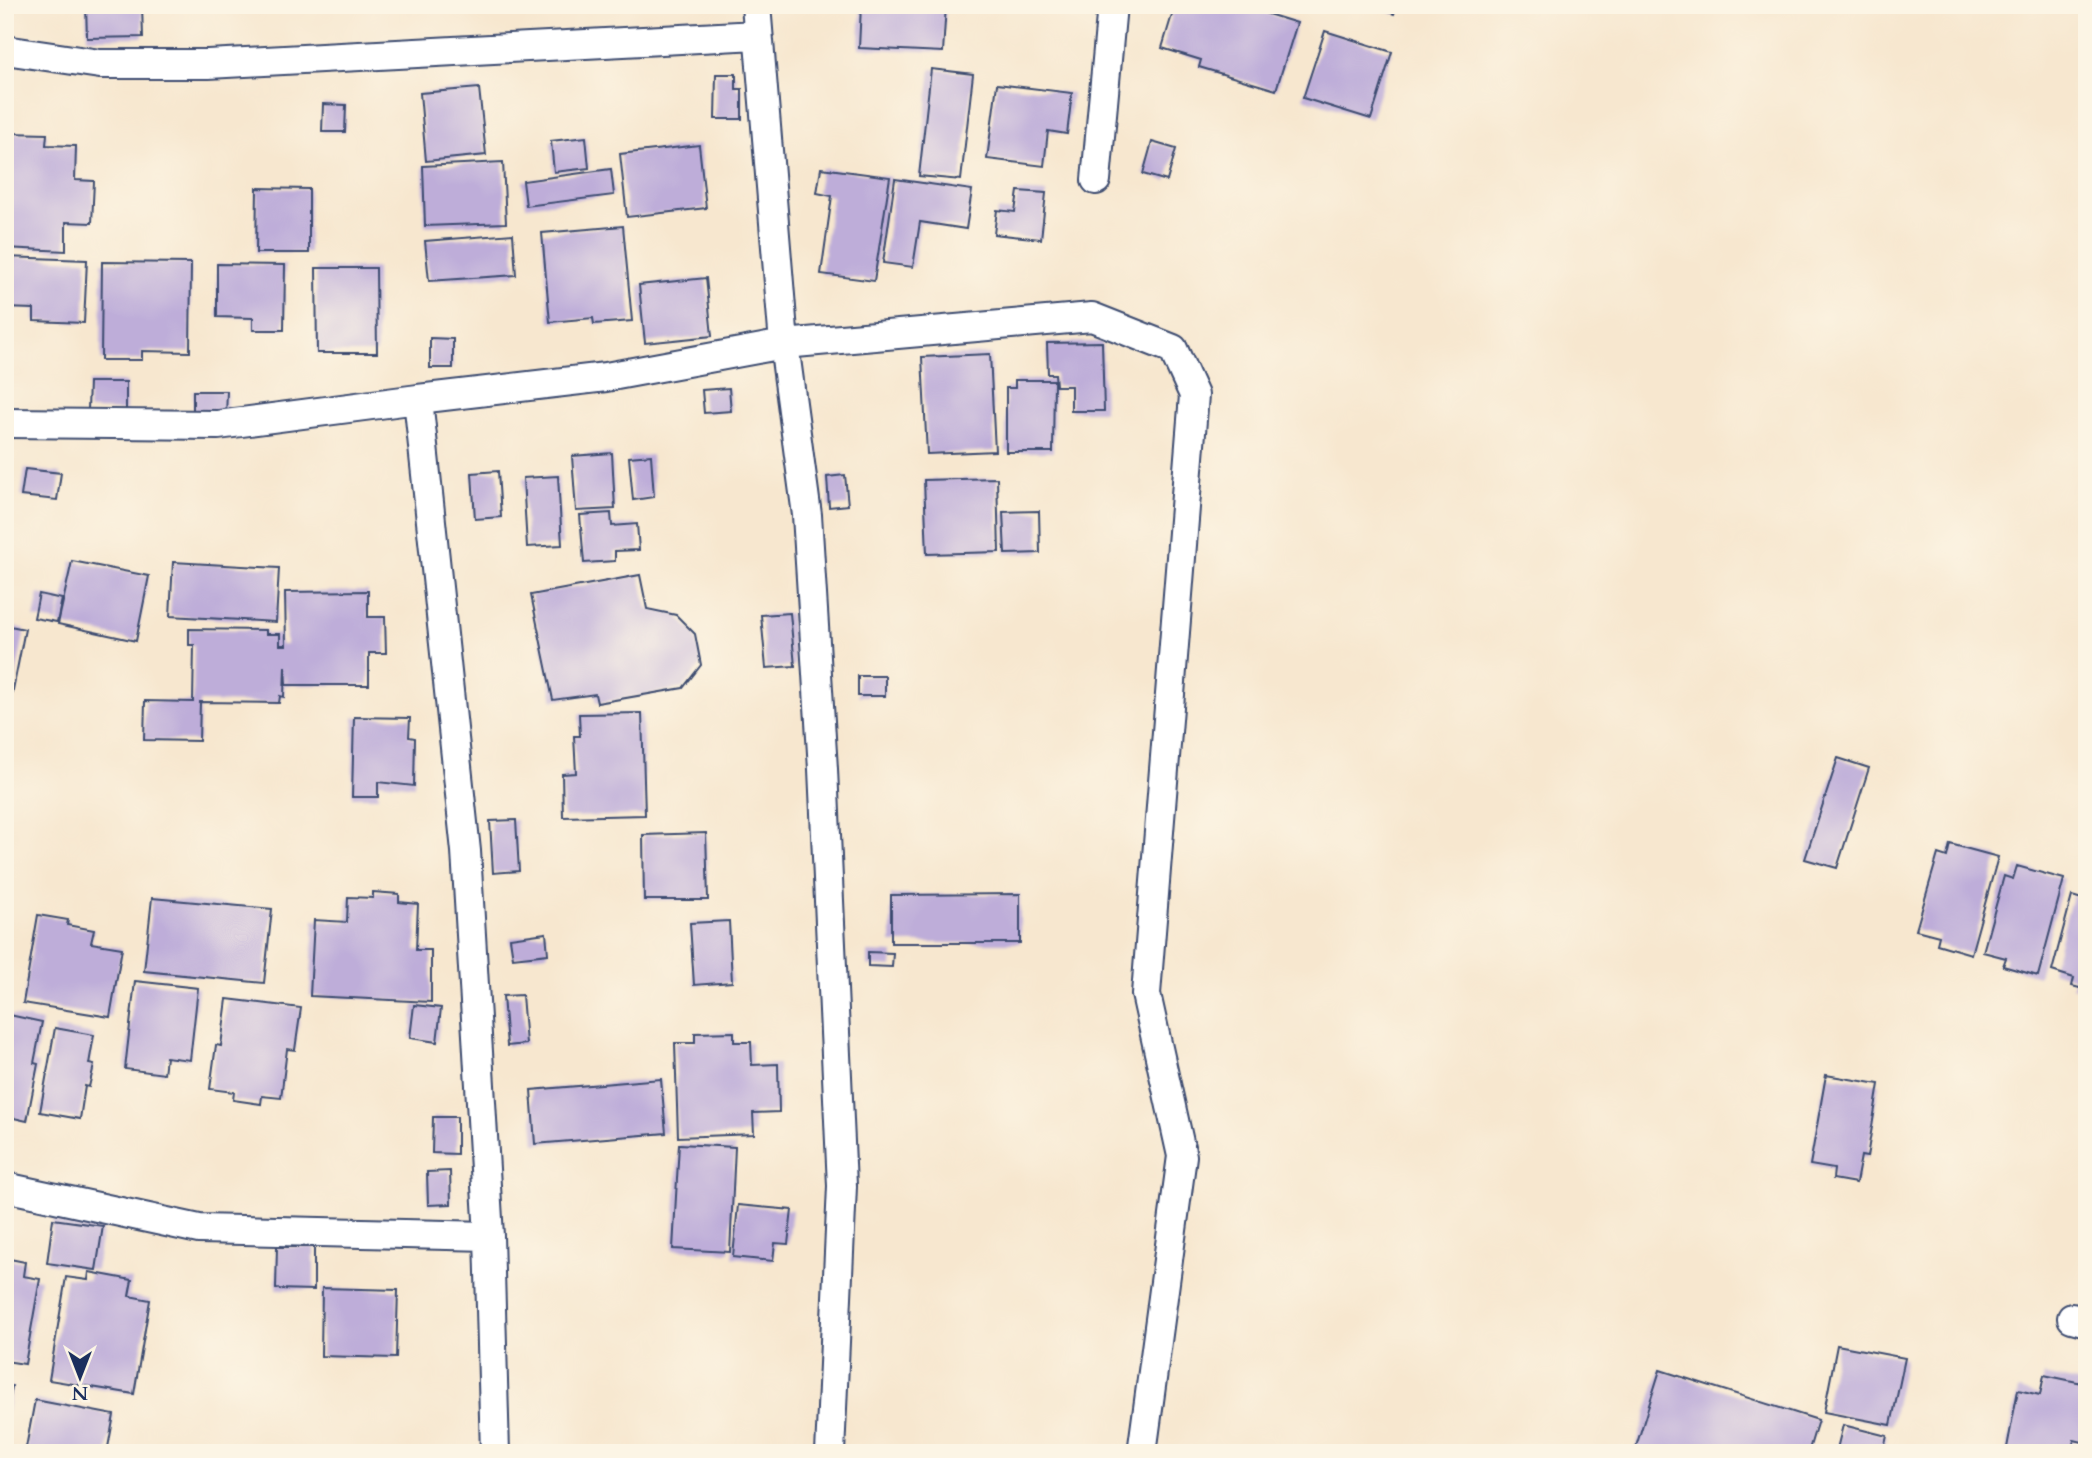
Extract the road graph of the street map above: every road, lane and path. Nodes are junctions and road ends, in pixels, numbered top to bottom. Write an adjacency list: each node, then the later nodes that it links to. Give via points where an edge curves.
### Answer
1 (756, 5): 3 (street)
2 (1112, 5): 5 (street)
3 (757, 35): 4 (street, via 208,64 100,64); 6 (street)
4 (5, 50)
5 (1096, 180)
6 (784, 344): 7 (street, via 606,377); 12 (street, via 807,515 841,1172); 13 (street, via 1092,317 1173,349 1194,395 1146,994 1182,1156)
7 (418, 400): 8 (street, via 218,425); 10 (street, via 466,851)
8 (5, 423)
9 (5, 1187): 10 (street, via 199,1229)
10 (489, 1236): 11 (street)
11 (495, 1453)
12 (830, 1453)
13 (1142, 1453)

